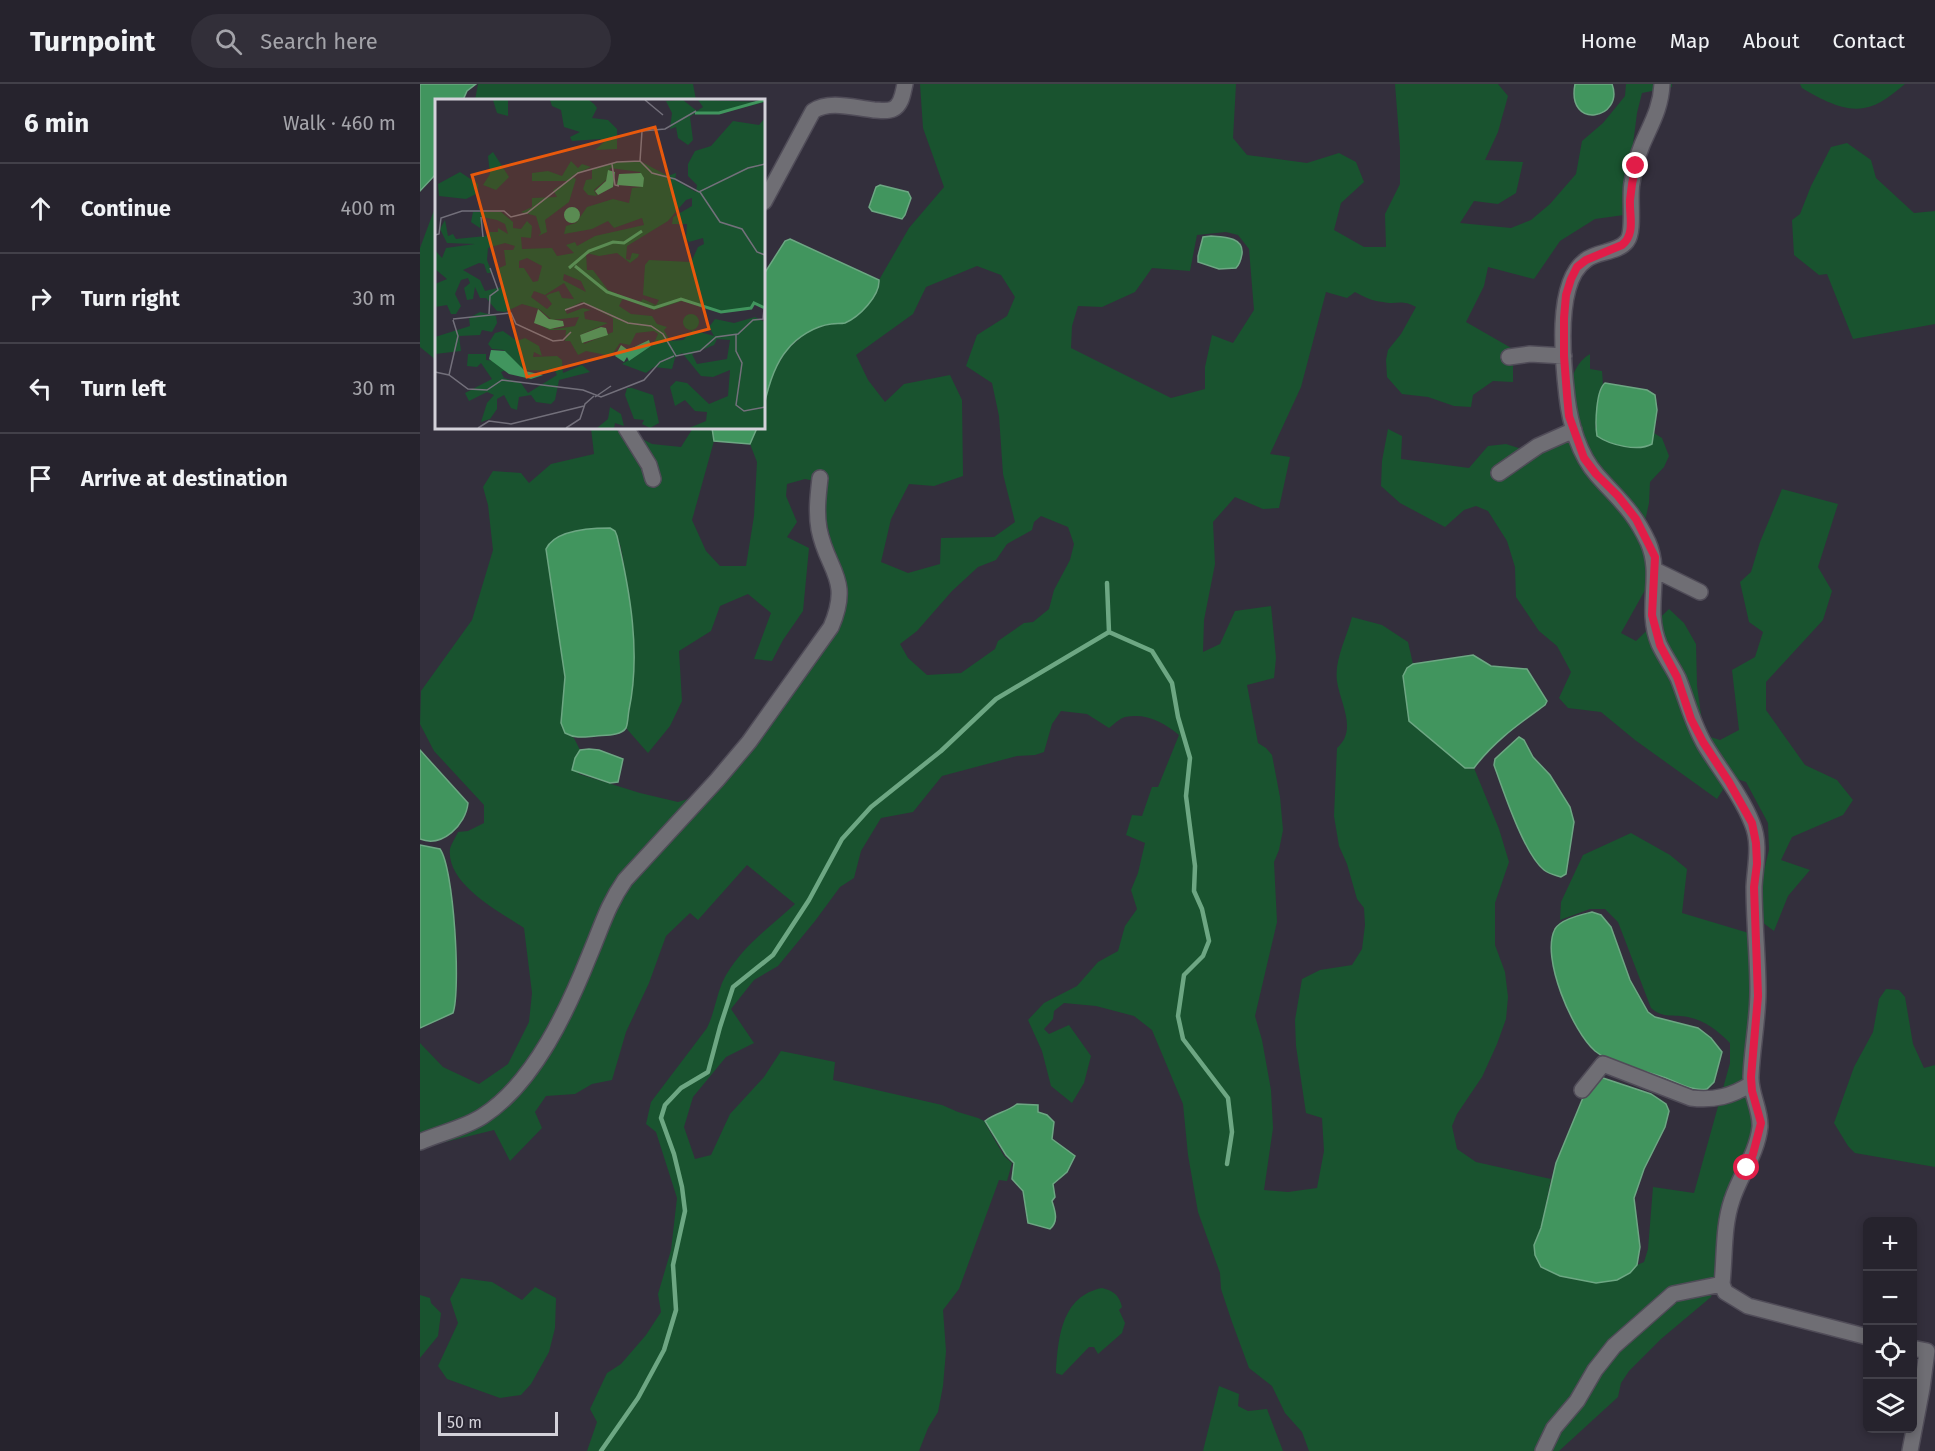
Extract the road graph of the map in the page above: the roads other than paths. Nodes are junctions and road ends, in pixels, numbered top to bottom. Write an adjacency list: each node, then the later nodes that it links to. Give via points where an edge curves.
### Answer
1 (905, 84): 3 (street, via 899,104 893,109 831,105 813,111)
2 (1662, 84): 4 (street, via 1660,106 1642,145 1632,185 1630,236 1622,245 1577,267 1566,295)
3 (765, 200)
4 (1564, 356): 5 (street); 7 (street, via 1569,416)
5 (1509, 357)
6 (627, 429): 10 (street)
7 (1574, 430): 8 (street, via 1538,446); 11 (street, via 1584,458 1636,519 1655,557)
8 (1499, 473)
9 (820, 478): 15 (street, via 819,532 839,583 838,607 831,627 749,742 614,895 561,1020 513,1090 482,1116)
10 (653, 479)
11 (1655, 570): 12 (street); 13 (street, via 1652,615 1660,645 1677,677 1691,719 1752,823 1756,843 1758,996)
12 (1700, 592)
13 (1751, 1084): 14 (street, via 1727,1097 1691,1098 1603,1064); 16 (street, via 1761,1123 1728,1216)
14 (1582, 1090)
15 (420, 1142)
16 (1722, 1284): 17 (street, via 1725,1292 1748,1306); 19 (street, via 1674,1294 1614,1346 1554,1428)
17 (1863, 1336)
18 (1917, 1349): 20 (street, via 1927,1351)
19 (1543, 1451)
20 (1910, 1451)

